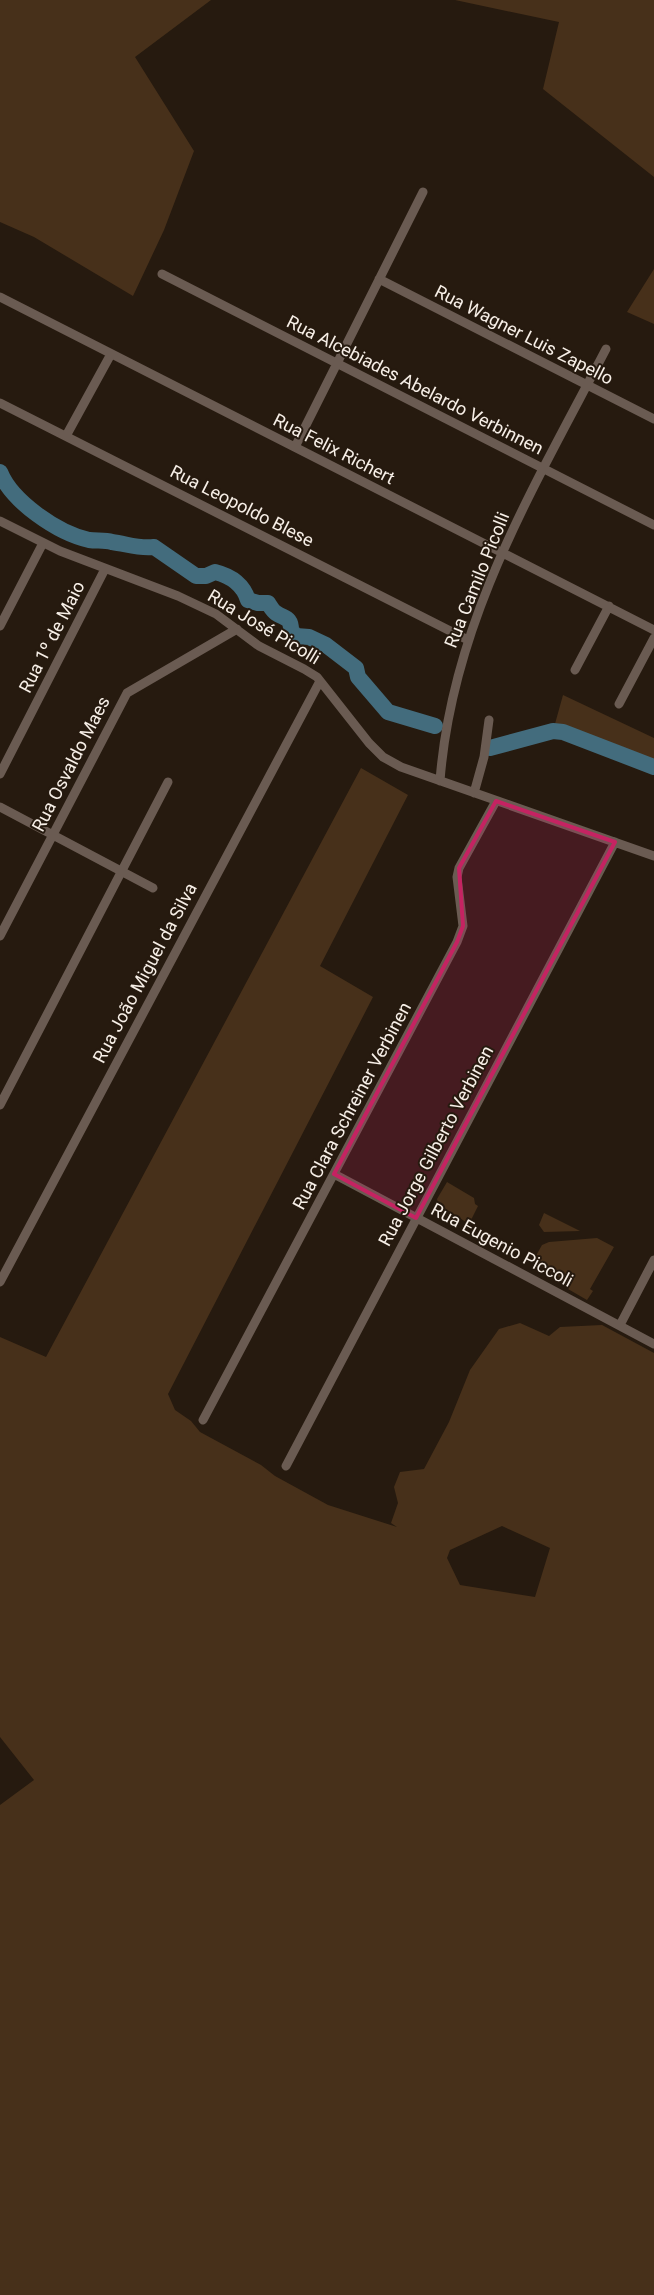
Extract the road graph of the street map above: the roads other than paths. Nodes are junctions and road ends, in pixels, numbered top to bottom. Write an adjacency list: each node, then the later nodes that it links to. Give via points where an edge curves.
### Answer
1 (423, 192): 3 (street)
2 (162, 274): 7 (street, Rua Alcebiades Abelardo Verbinnen)
3 (379, 279): 7 (street); 8 (street, Rua Wagner Luis Zapello)
4 (0, 297): 6 (street, Rua Felix Richert)
5 (606, 349): 8 (street, Rua Camilo Picolli)
6 (112, 354): 11 (street); 12 (street, Rua Felix Richert)
7 (337, 364): 12 (street); 13 (street, Rua Alcebiades Abelardo Verbinnen)
8 (587, 385): 10 (street, Rua Wagner Luis Zapello); 13 (street, Rua Camilo Picolli)
9 (0, 403): 11 (street, Rua Leopoldo Blese)
10 (654, 419)
11 (66, 436): 24 (street, Rua Leopoldo Blese)
12 (295, 446): 17 (street, Rua Felix Richert)
13 (543, 469): 15 (street, Rua Alcebiades Abelardo Verbinnen); 17 (street, Rua Camilo Picolli)
14 (0, 521): 16 (street, Rua José Picolli)
15 (654, 525)
16 (42, 543): 18 (street, Rua José Picolli); 20 (street)
17 (501, 552): 19 (street, Rua Felix Richert); 24 (street, Rua Camilo Picolli)
18 (105, 569): 21 (street, Rua José Picolli, via 201,606); 31 (street, Rua 1º de Maio)
19 (609, 606): 22 (street, Rua Felix Richert); 26 (street)
20 (0, 626)
21 (237, 629): 27 (street, Rua José Picolli, via 259,646 304,668); 37 (street, Rua Osvaldo Maes, via 127,693)
22 (654, 630)
23 (654, 638): 29 (street)
24 (468, 640): 32 (street, Rua Camilo Picolli, via 454,686)
25 (654, 650): 28 (street)
26 (575, 670)
27 (320, 681): 32 (street, Rua José Picolli, via 376,751 401,767); 47 (street, Rua João Miguel da Silva)
28 (634, 688)
29 (618, 704)
30 (489, 720): 34 (street, via 484,757)
31 (0, 774)
32 (440, 781): 34 (street, Rua José Picolli)
33 (168, 782): 40 (street)
34 (474, 793): 35 (street, Rua José Picolli)
35 (496, 801): 38 (street, Rua José Picolli); 44 (street, Rua Clara Schreiner Verbinen, via 459,868 457,877 463,926 457,942)
36 (0, 807): 37 (street)
37 (53, 834): 40 (street); 42 (street, Rua Osvaldo Maes)
38 (615, 842): 39 (street, Rua José Picolli); 45 (street, Rua Jorge Gilberto Verbinen)
39 (654, 856)
40 (121, 870): 41 (street); 43 (street)
41 (153, 888)
42 (0, 936)
43 (0, 1105)
44 (334, 1174): 45 (street, Rua Eugenio Piccoli); 50 (street, Rua Clara Schreiner Verbinen)
45 (416, 1218): 48 (street, Rua Eugenio Piccoli); 51 (street, Rua Jorge Gilberto Verbinen)
46 (654, 1260): 48 (street)
47 (0, 1282)
48 (620, 1325): 49 (street, Rua Eugenio Piccoli)
49 (654, 1344)
50 (203, 1420)
51 (286, 1466)

